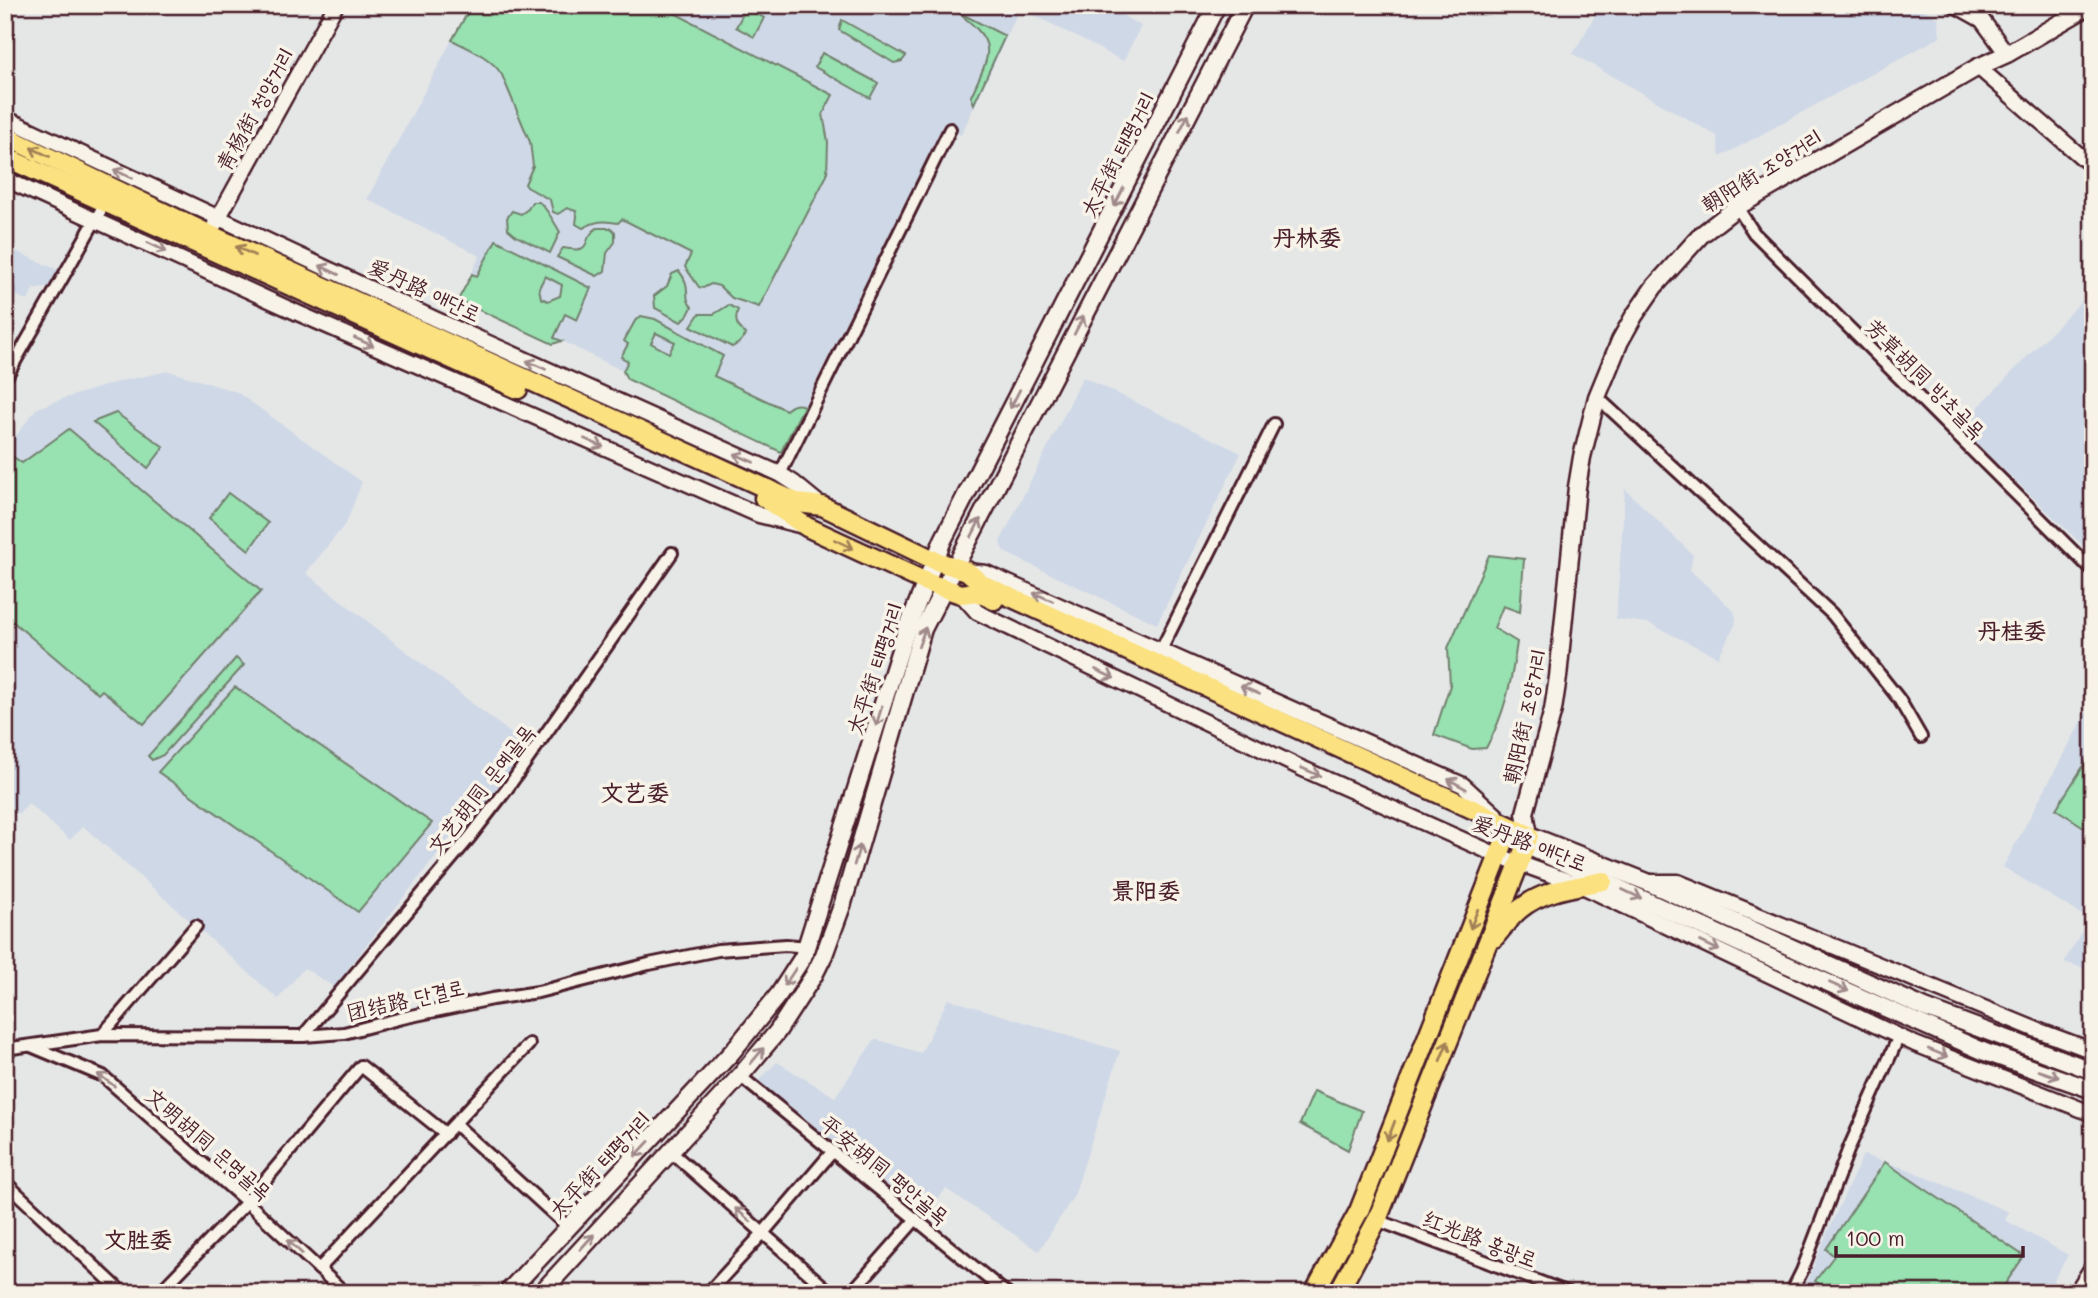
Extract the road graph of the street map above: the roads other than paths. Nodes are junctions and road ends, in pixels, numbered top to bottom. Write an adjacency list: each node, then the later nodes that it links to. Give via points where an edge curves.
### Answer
1 (337, 5): 16 (street, 青杨街 청양거리)
2 (1217, 5): 25 (main road, 太平街 태평거리, one-way to 25)
3 (1245, 5): 26 (main road, 太平街 태평거리, one-way to 3)
4 (1955, 5): 6 (street, via 1982,20)
5 (2091, 5): 6 (main road, 朝阳街 조양거리)
6 (2007, 54): 7 (main road, 朝阳街 조양거리)
7 (1978, 67): 12 (street); 14 (main road, 朝阳街 조양거리)
8 (5, 118): 16 (street, 爱丹路 애단로, one-way to 8)
9 (950, 129): 20 (street)
10 (5, 136): 16 (main road, 爱丹路 애단로, one-way to 10)
11 (5, 157): 15 (main road, 爱丹路 애단로)
12 (2093, 167)
13 (5, 179): 15 (street, 爱丹路 애단로)
14 (1737, 207): 18 (main road, 朝阳街 조양거리, via 1701,235 1654,287 1620,341); 27 (street, 芳草胡同 방초골목, via 1754,233)
15 (100, 211): 17 (street); 24 (main road, 爱丹路 애단로, one-way to 24, via 768,500 807,527)
16 (213, 226): 20 (street, 爱丹路 애단로, one-way to 16); 21 (main road, 爱丹路 애단로, one-way to 16, via 798,503)
17 (5, 379)
18 (1597, 397): 31 (street, via 1832,614 1899,699); 32 (main road, 朝阳街 조양거리, via 1577,487 1559,677)
19 (1274, 424): 30 (street)
20 (780, 474): 21 (street, 爱丹路 애단로)
21 (822, 506): 22 (main road, 爱丹路 애단로)
22 (890, 539): 24 (main road); 25 (main road, 爱丹路 애단로)
23 (672, 553): 44 (street, 文艺胡同 문예골목, via 507,789)
24 (880, 561): 28 (main road, 爱丹路 애단로)
25 (936, 561): 26 (main road, 爱丹路 애단로); 28 (main road, 太平街 태평거리)
26 (961, 569): 29 (main road, 太平街 태평거리); 30 (street, 爱丹路 애단로, one-way to 26, via 986,573); 33 (main road, 爱丹路 애단로, via 982,584)
27 (2093, 571)
28 (926, 582): 29 (main road, 爱丹路 애단로); 41 (main road, 太平街 태평거리, one-way to 41, via 906,631)
29 (953, 592): 33 (main road, 爱丹路 애단로, via 977,592); 35 (street, 爱丹路 애단로, one-way to 35, via 977,612 1301,768); 51 (main road, 太平街 태평거리, one-way to 29, via 777,1032 824,955 923,629)
30 (1161, 650): 33 (street, 爱丹路 애단로, one-way to 30, via 1463,785)
31 (1921, 737)
32 (1525, 813): 33 (main road, 朝阳街 조양거리); 34 (main road, 朝阳街 조양거리)
33 (1508, 832): 34 (main road, 爱丹路 애단로); 35 (main road, 朝阳街 조양거리)
34 (1527, 840): 36 (main road, 朝阳街 조양거리); 37 (main road, 爱丹路 애단로); 38 (main road, 爱丹路 애단로)
35 (1499, 856): 36 (street, 爱丹路 애단로); 75 (main road, 朝阳街 조양거리, one-way to 75, via 1359,1211)
36 (1519, 864): 39 (street, 爱丹路 애단로); 42 (main road, 朝阳街 조양거리)
37 (1602, 881): 39 (main road); 52 (main road, 爱丹路 애단로, one-way to 52, via 1985,1052)
38 (1647, 883): 49 (street, 爱丹路 애단로, via 1678,882); 50 (main road, 爱丹路 애단로, via 1925,1008)
39 (1581, 886): 42 (main road, via 1528,903); 45 (street, 爱丹路 애단로, one-way to 45)
40 (195, 926): 43 (street)
41 (807, 947): 44 (street, 团结路 단결로, via 718,950 344,1033); 62 (main road, 太平街 태평거리, one-way to 62, via 752,1030)
42 (1485, 949): 61 (main road, 朝阳街 조양거리, one-way to 42)
43 (102, 1035): 44 (street, 团结路 단결로); 47 (street, 团结路 단결로)
44 (303, 1036)
45 (1899, 1036): 53 (street, 爱丹路 애단로, one-way to 53); 78 (street)
46 (529, 1044): 54 (street)
47 (31, 1046): 48 (street, 团结路 단결로); 59 (street, 文明胡同 문명골목, one-way to 47, via 103,1076)
48 (5, 1049)
49 (2093, 1051)
50 (2093, 1071)
51 (740, 1076): 56 (main road, 太平街 태평거리); 57 (street, 平安胡同 평안골목)
52 (2093, 1090)
53 (2093, 1114)
54 (455, 1124): 55 (street); 62 (street)
55 (446, 1134): 59 (street, via 361,1066); 65 (street)
56 (670, 1151): 63 (street, one-way to 56); 70 (main road, 太平街 태평거리, one-way to 56)
57 (833, 1152): 60 (street, 平安胡同 평안골목); 63 (street)
58 (5, 1182): 66 (street)
59 (247, 1202): 65 (street, 文明胡同 문명골목, one-way to 59); 67 (street)
60 (916, 1219): 73 (street); 74 (street, 平安胡同 평안골목)
61 (1377, 1220): 76 (main road, 朝阳街 조양거리); 77 (street, 红光路 홍광로)
62 (568, 1227): 69 (main road, 太平街 태평거리)
63 (763, 1233): 71 (street); 72 (street)
64 (2093, 1266): 79 (street)
65 (318, 1269): 68 (street, 文明胡同 문명골목)
66 (122, 1293)
67 (159, 1293)
68 (345, 1293)
69 (507, 1293)
70 (541, 1293)
71 (708, 1293)
72 (831, 1293)
73 (851, 1293)
74 (1006, 1293)
75 (1314, 1293)
76 (1338, 1293)
77 (1569, 1293)
78 (1791, 1293)
79 (2076, 1293)

